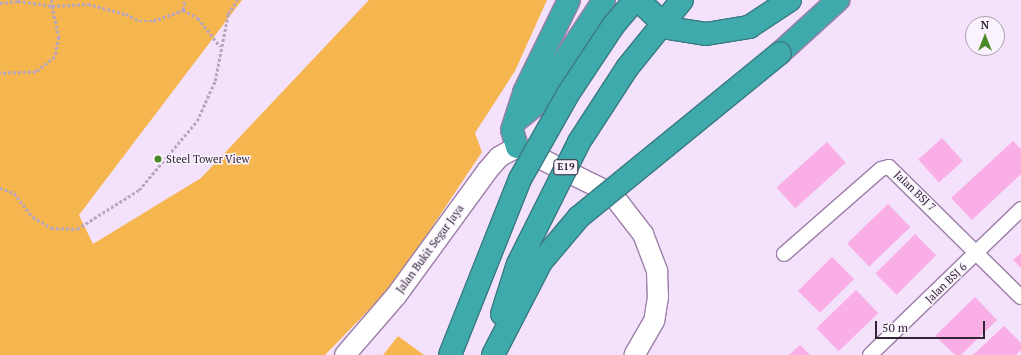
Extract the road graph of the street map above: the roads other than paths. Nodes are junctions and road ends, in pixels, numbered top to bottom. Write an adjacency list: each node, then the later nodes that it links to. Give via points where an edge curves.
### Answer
1 (569, 0): 8 (highway, via 524,92)
2 (604, 0): 8 (highway, via 534,106)
3 (635, 0): 16 (highway, bridge, via 613,26 568,94 520,179)
4 (638, 0): 6 (highway, bridge, via 668,28 706,34 749,27)
5 (682, 0): 17 (highway, E19, bridge, via 627,68 579,142 518,264)
6 (790, 0)
7 (838, 0): 18 (highway, bridge, via 780,53 579,218 541,262)
8 (517, 121): 9 (highway, via 512,130)
9 (517, 147): 14 (street, Jalan Bukit Segar Jaya, via 499,157 487,171 396,296); 15 (street, Jalan Bukit Segar Jaya, via 508,165 389,325); 19 (street, via 612,194 643,234 657,271 658,297 654,321)
10 (1021, 209): 11 (street, Jalan BSJ 6)
11 (977, 252): 12 (street, Jalan BSJ 7, via 889,167 880,169); 13 (street, Jalan BSJ 7); 20 (street, Jalan BSJ 6)
12 (784, 254)
13 (1021, 297)
14 (345, 355)
15 (363, 355)
16 (450, 355)
17 (490, 355)
18 (493, 355)
19 (634, 355)
20 (870, 355)

